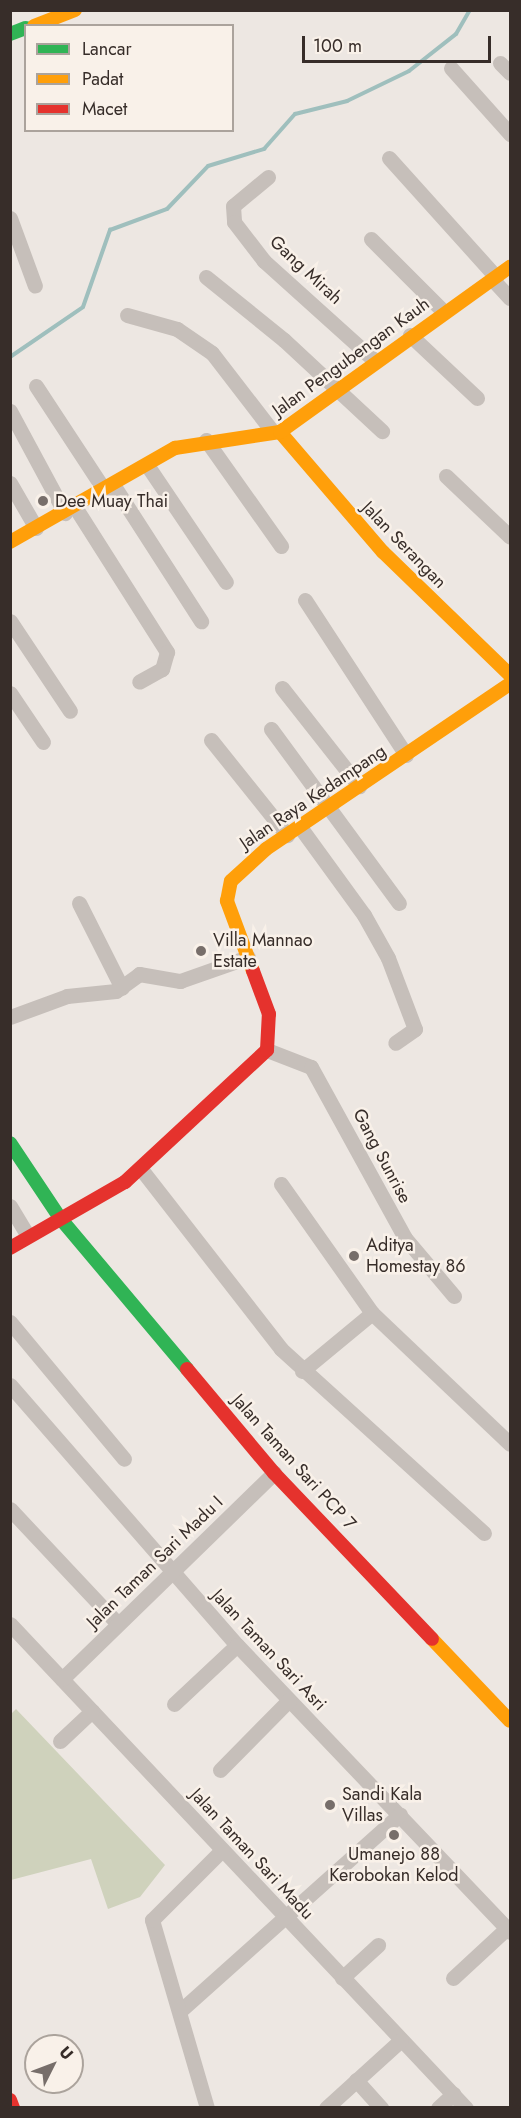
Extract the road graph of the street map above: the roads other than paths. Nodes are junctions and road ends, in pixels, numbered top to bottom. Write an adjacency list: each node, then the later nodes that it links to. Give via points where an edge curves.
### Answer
1 (75, 10): 2 (street)
2 (39, 24)
3 (451, 69): 4 (street)
4 (510, 134)
5 (389, 158): 11 (street)
6 (268, 177): 17 (street, Gang Mirah, via 232,206 234,222 276,272)
7 (10, 218): 12 (street)
8 (371, 239): 14 (street)
9 (510, 267): 11 (street, Jalan Pengubengan Kauh)
10 (206, 277): 19 (street)
11 (494, 278): 13 (street); 14 (street, Jalan Pengubengan Kauh)
12 (35, 286)
13 (510, 298)
14 (444, 312): 16 (street, Jalan Pengubengan Kauh)
15 (127, 315): 23 (street, via 177,329 212,353)
16 (410, 335): 17 (street, Jalan Pengubengan Kauh); 20 (street)
17 (375, 361): 19 (street, Jalan Pengubengan Kauh)
18 (36, 386): 28 (street)
19 (338, 388): 22 (street); 23 (street, Jalan Pengubengan Kauh)
20 (477, 398)
21 (10, 411): 29 (street)
22 (382, 431)
23 (276, 432): 24 (street, Jalan Pengubengan Kauh); 38 (street, Jalan Serangan, via 383,552)
24 (206, 440): 25 (street, Jalan Pengubengan Kauh, via 175,448); 33 (street)
25 (147, 465): 28 (street, Jalan Pengubengan Kauh); 34 (street)
26 (446, 476): 31 (street)
27 (10, 483): 30 (street)
28 (110, 488): 29 (street, Jalan Pengubengan Kauh); 37 (street)
29 (70, 510): 30 (street, Jalan Pengubengan Kauh); 39 (street, via 167,652 162,669)
30 (36, 528): 32 (street, Jalan Pengubengan Kauh)
31 (510, 537)
32 (10, 542)
33 (281, 546)
34 (226, 582)
35 (305, 600): 47 (street)
36 (10, 621): 43 (street)
37 (201, 621)
38 (510, 675)
39 (139, 682)
40 (510, 684): 47 (street, Jalan Raya Kedampang)
41 (282, 688): 48 (street)
42 (10, 693): 46 (street)
43 (70, 711)
44 (271, 729): 49 (street)
45 (211, 740): 50 (street)
46 (43, 742)
47 (406, 755): 48 (street, Jalan Raya Kedampang)
48 (360, 786): 49 (street, Jalan Raya Kedampang)
49 (332, 805): 50 (street, Jalan Raya Kedampang); 52 (street)
50 (294, 831): 53 (street, Jalan Raya Kedampang, via 249,861 227,886 227,901); 56 (street, via 368,921 415,1031)
51 (79, 903): 54 (street)
52 (399, 903)
53 (248, 957): 54 (street, via 180,981 139,974); 57 (street, Jalan Raya Kedampang, via 269,1014)
54 (122, 988): 55 (street, via 67,996)
55 (11, 1017)
56 (395, 1043)
57 (267, 1050): 59 (street); 65 (street, Gang Sunrise, via 312,1068 405,1238)
58 (10, 1143): 62 (street, Jalan Taman Sari PCP 7)
59 (141, 1169): 62 (street, via 98,1201); 68 (street)
60 (281, 1184): 66 (street)
61 (10, 1206): 63 (street)
62 (60, 1218): 63 (street); 72 (street, Jalan Taman Sari PCP 7)
63 (27, 1234): 64 (street)
64 (10, 1248)
65 (454, 1296)
66 (372, 1313): 68 (street); 70 (street)
67 (10, 1322): 71 (street)
68 (302, 1371): 74 (street)
69 (10, 1385): 75 (street, Jalan Taman Sari Asri)
70 (510, 1444)
71 (124, 1459)
72 (274, 1473): 75 (street, Jalan Taman Sari Madu I); 83 (street, Jalan Taman Sari PCP 7)
73 (10, 1509): 76 (street)
74 (484, 1533)
75 (173, 1575): 76 (street, Jalan Taman Sari Madu I); 78 (street, Jalan Taman Sari Asri)
76 (117, 1623): 79 (street, Jalan Taman Sari Madu I)
77 (10, 1624): 79 (street, Jalan Taman Sari Madu)
78 (237, 1646): 80 (street, Jalan Taman Sari Asri); 81 (street)
79 (62, 1678): 82 (street, Jalan Taman Sari Madu)
80 (289, 1700): 85 (street); 86 (street, Jalan Taman Sari Asri)
81 (174, 1704)
82 (92, 1711): 84 (street); 87 (street, Jalan Taman Sari Madu)
83 (510, 1721)
84 (60, 1741)
85 (220, 1770)
86 (400, 1814): 88 (street); 89 (street, Jalan Taman Sari Asri)
87 (222, 1850): 88 (street, Jalan Taman Sari Madu); 93 (street, via 152,1920)
88 (284, 1918): 91 (street, Jalan Taman Sari Madu); 93 (street)
89 (509, 1930): 92 (street)
90 (378, 1945): 91 (street)
91 (342, 1978): 94 (street, Jalan Taman Sari Madu)
92 (453, 1978)
93 (180, 2011): 99 (street)
94 (401, 2040): 95 (street); 96 (street, Jalan Taman Sari Madu)
95 (356, 2080): 100 (street); 101 (street)
96 (453, 2094): 102 (street); 103 (street, Jalan Taman Sari Madu)
97 (10, 2100): 98 (street)
98 (13, 2108)
99 (207, 2108)
100 (326, 2108)
101 (381, 2108)
102 (438, 2108)
103 (466, 2108)

